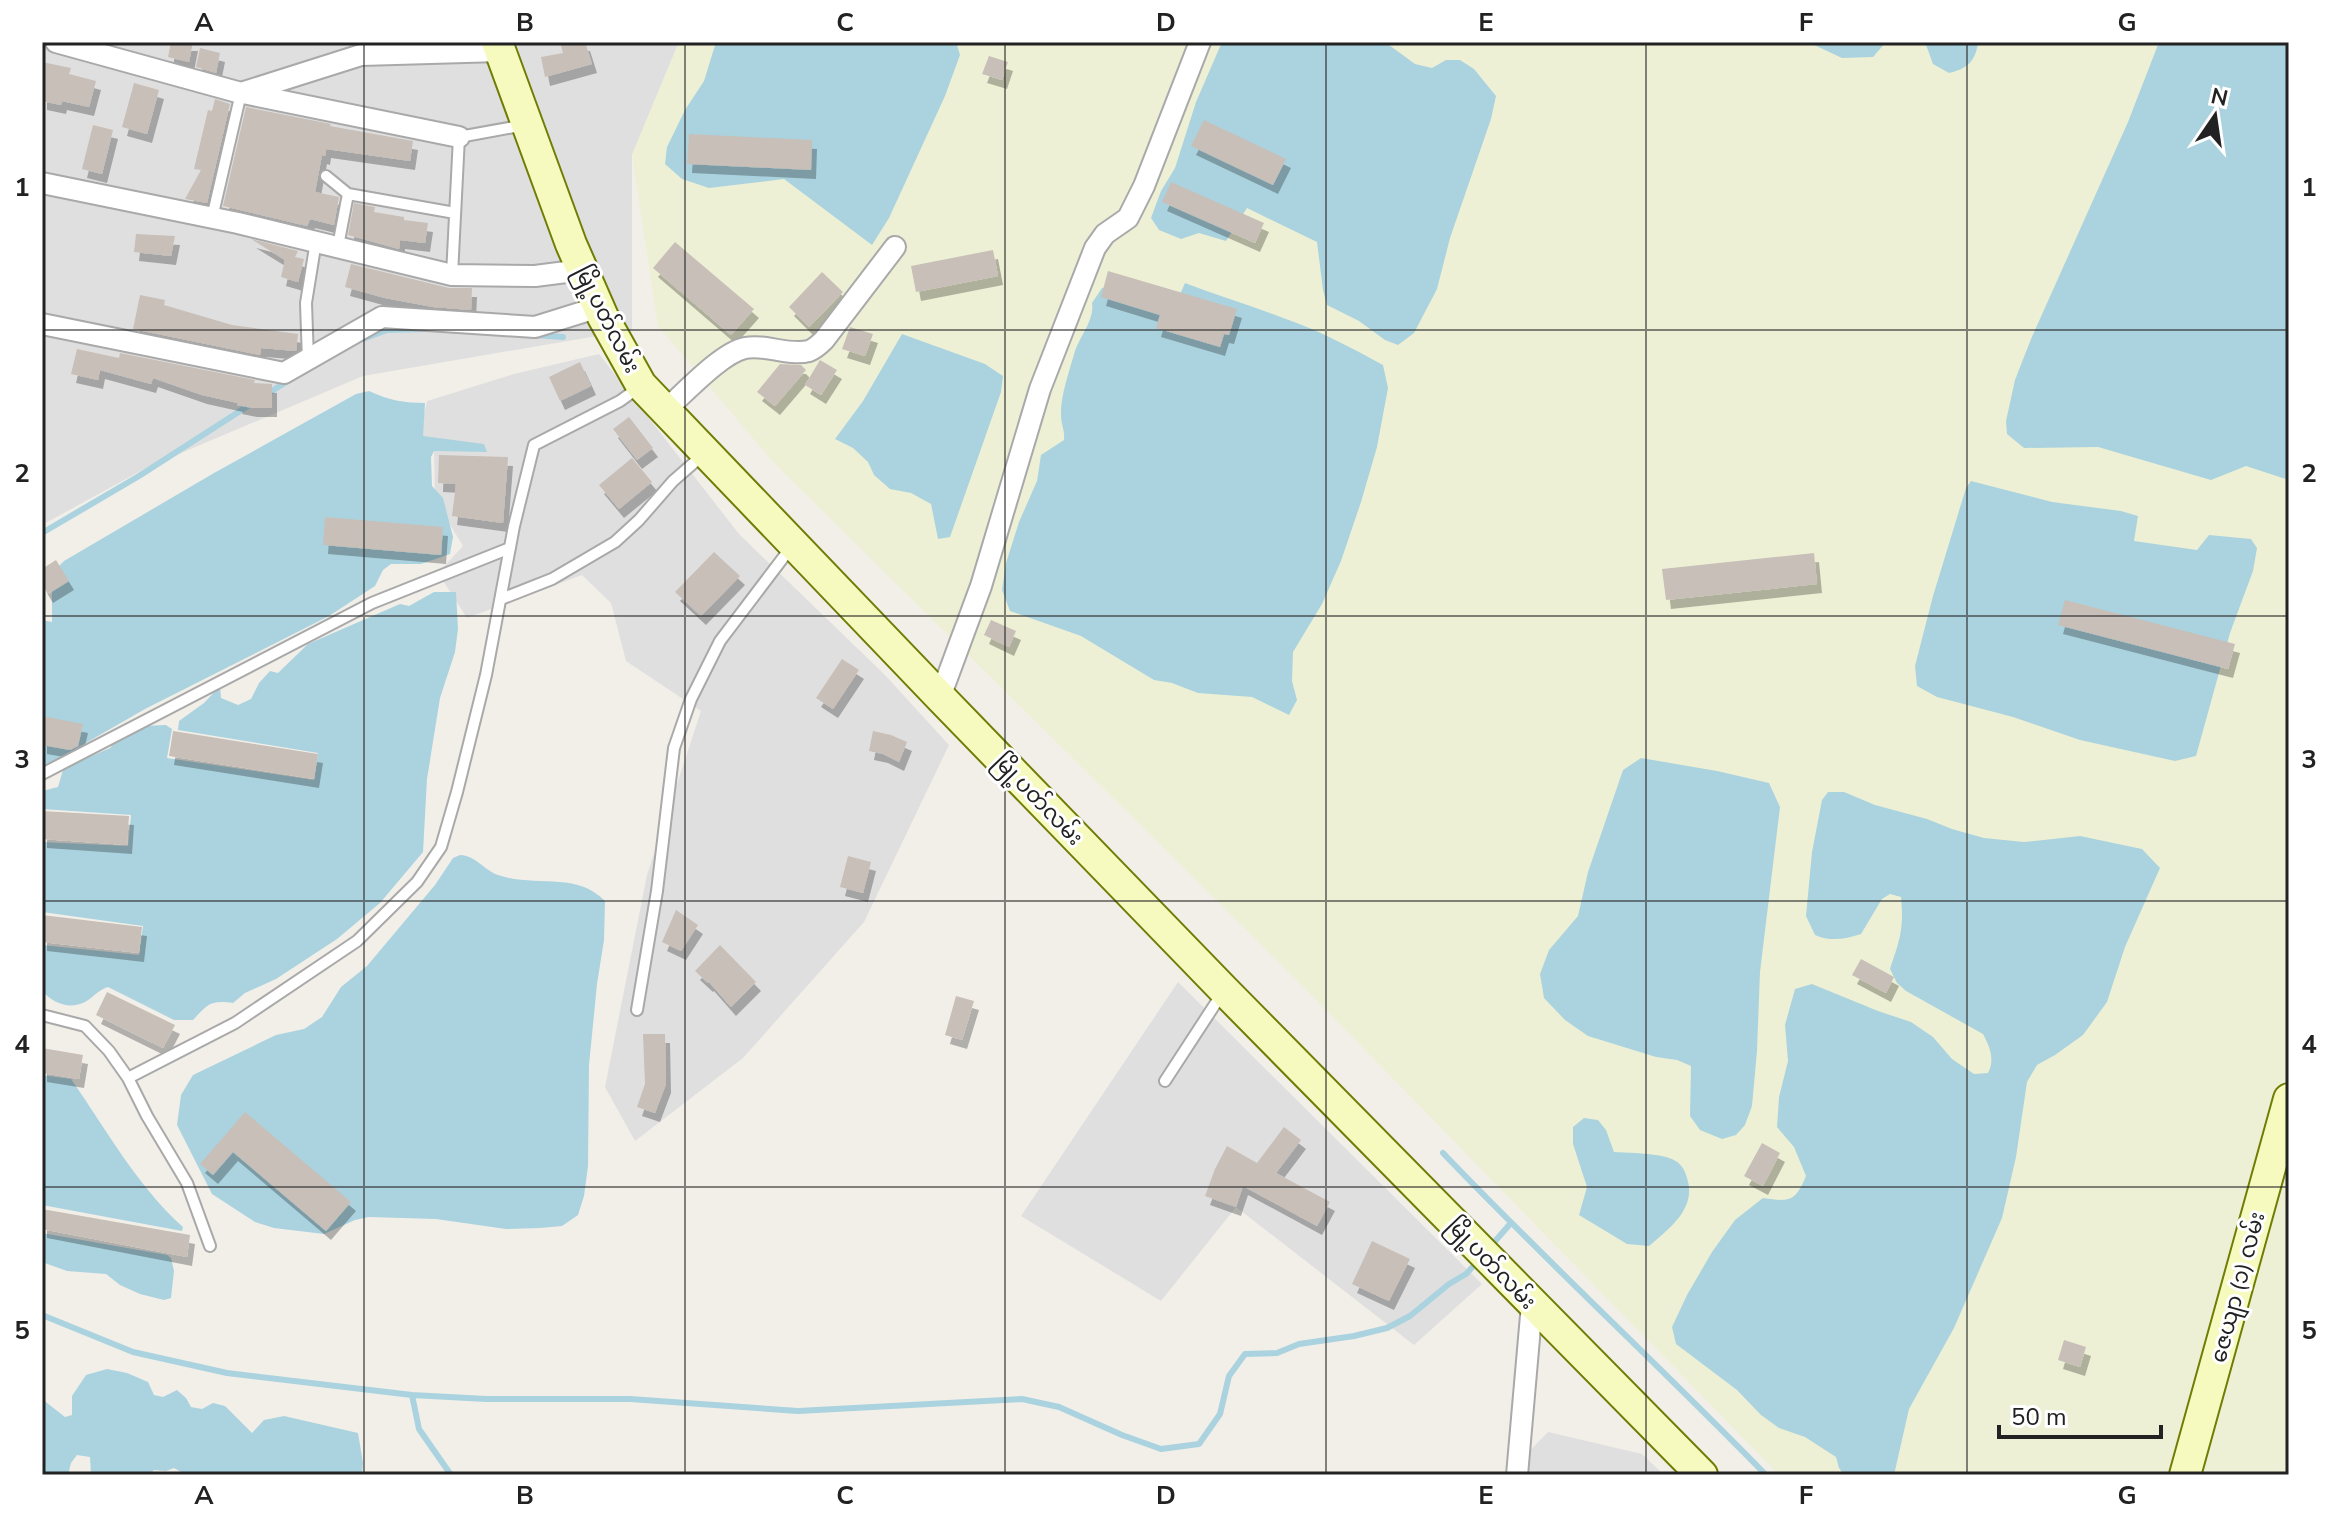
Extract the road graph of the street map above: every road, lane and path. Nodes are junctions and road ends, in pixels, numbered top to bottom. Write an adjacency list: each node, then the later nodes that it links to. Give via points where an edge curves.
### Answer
1 (56, 42): 5 (street)
2 (1200, 42): 27 (street, via 1128,218 1095,248 1040,389 981,586)
3 (499, 46): 4 (street); 6 (main road, မြို့ပတ်လမ်း)
4 (362, 49): 5 (street)
5 (241, 93): 7 (street); 12 (lane)
6 (527, 125): 7 (lane); 16 (main road, မြို့ပတ်လမ်း)
7 (459, 137): 11 (lane)
8 (326, 176): 10 (lane)
9 (42, 183): 12 (street)
10 (348, 194): 11 (lane); 14 (lane)
11 (455, 213): 17 (lane)
12 (212, 218): 13 (street)
13 (316, 241): 14 (street); 20 (lane, via 306,303)
14 (338, 246): 17 (street)
15 (895, 247): 22 (street, via 811,350 764,347 730,353)
16 (582, 270): 17 (street, via 535,276); 18 (main road, မြို့ပတ်လမ်း)
17 (452, 275)
18 (599, 307): 20 (street, via 535,327 382,317); 21 (main road, မြို့ပတ်လမ်း)
19 (42, 324): 20 (street, via 284,373)
20 (308, 360)
21 (641, 385): 22 (main road, မြို့ပတ်လမ်း); 25 (lane, via 534,445)
22 (665, 410): 23 (main road, မြို့ပတ်လမ်း)
23 (705, 452): 24 (main road, မြို့ပတ်လမ်း); 26 (lane, via 615,542 552,579)
24 (793, 544): 27 (main road, မြို့ပတ်လမ်း); 30 (lane, via 720,641 674,748)
25 (510, 548): 26 (lane); 28 (lane, via 372,603)
26 (501, 599): 32 (lane, via 441,847 417,882 357,941 235,1023)
27 (940, 697): 29 (main road, မြို့ပတ်လမ်း)
28 (42, 774)
29 (1224, 990): 33 (lane); 36 (main road, မြို့ပတ်လမ်း)
30 (637, 1010)
31 (42, 1015): 32 (lane, via 85,1026)
32 (128, 1078): 35 (lane, via 187,1183)
33 (1165, 1081)
34 (2289, 1099): 39 (main road, ဇေယျာ (၁) လမ်း)
35 (210, 1246)
36 (1532, 1304): 37 (street); 38 (main road, မြို့ပတ်လမ်း)
37 (1517, 1475)
38 (1702, 1475)
39 (2185, 1475)

